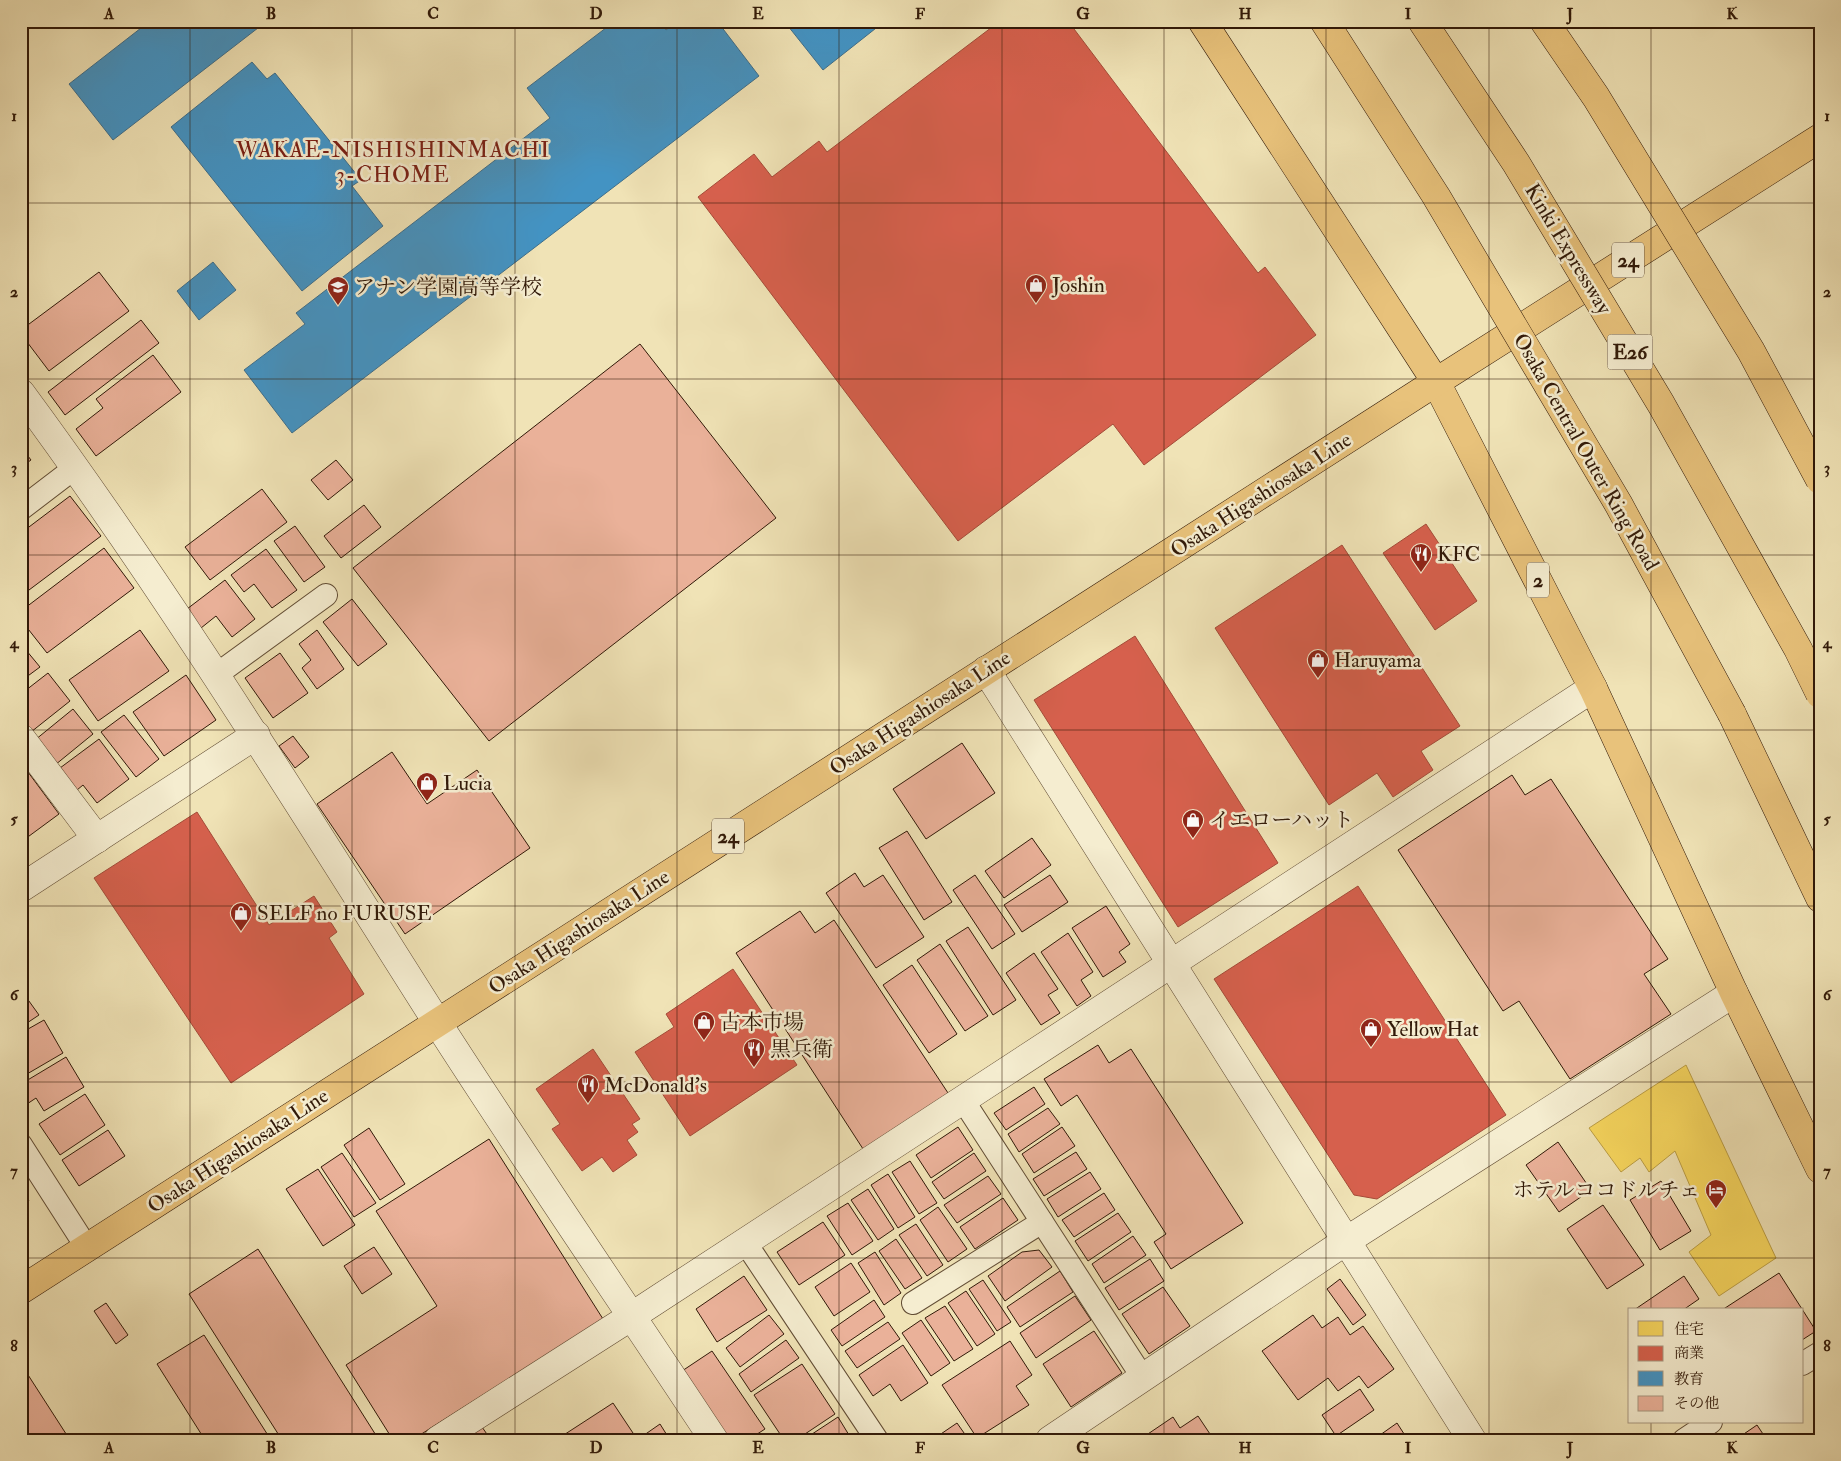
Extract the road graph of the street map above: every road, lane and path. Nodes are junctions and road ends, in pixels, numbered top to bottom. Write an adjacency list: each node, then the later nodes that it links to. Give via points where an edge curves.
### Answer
1 (1202, 21): 6 (main road, 2)
2 (1324, 21): 20 (main road, Osaka Central Outer Ring Road, bridge, via 1436,196 1619,505 1732,714)
3 (1422, 21): 15 (main road, Kinki Expressway / E26, bridge, via 1516,164 1661,404 1794,640)
4 (1544, 21): 9 (main road, bridge, via 1596,98 1751,351)
5 (1820, 138): 6 (main road, Osaka Higashiosaka Line / 24)
6 (1436, 382): 12 (main road, Osaka Higashiosaka Line / 24); 14 (main road, 2)
7 (21, 393): 8 (street)
8 (76, 467): 10 (lane); 13 (street)
9 (1820, 480)
10 (21, 508)
11 (326, 595): 13 (lane)
12 (986, 670): 21 (street); 23 (main road, Osaka Higashiosaka Line / 24)
13 (216, 675): 16 (street)
14 (1593, 688): 21 (street); 22 (main road, 2)
15 (1820, 694)
16 (256, 735): 18 (street); 23 (street)
17 (21, 738): 18 (street)
18 (97, 839): 19 (street)
19 (21, 888)
20 (1820, 898)
21 (1172, 963): 24 (street); 28 (street)
22 (1734, 993): 26 (main road, 2); 28 (street)
23 (437, 1022): 30 (main road, Osaka Higashiosaka Line / 24); 33 (street)
24 (963, 1100): 27 (lane); 29 (street)
25 (21, 1145): 30 (lane)
26 (1820, 1169)
27 (1042, 1222): 32 (lane); 36 (lane)
28 (1346, 1241): 36 (street); 42 (street)
29 (745, 1242): 33 (street); 40 (lane)
30 (87, 1248): 31 (main road, Osaka Higashiosaka Line / 24)
31 (21, 1290)
32 (913, 1303)
33 (632, 1316): 38 (street); 39 (street)
34 (1820, 1353): 35 (lane)
35 (1804, 1363)
36 (1143, 1378): 41 (street)
37 (1708, 1424): 43 (lane)
38 (438, 1440)
39 (714, 1440)
40 (877, 1440)
41 (1050, 1440)
42 (1472, 1440)
43 (1684, 1440)

